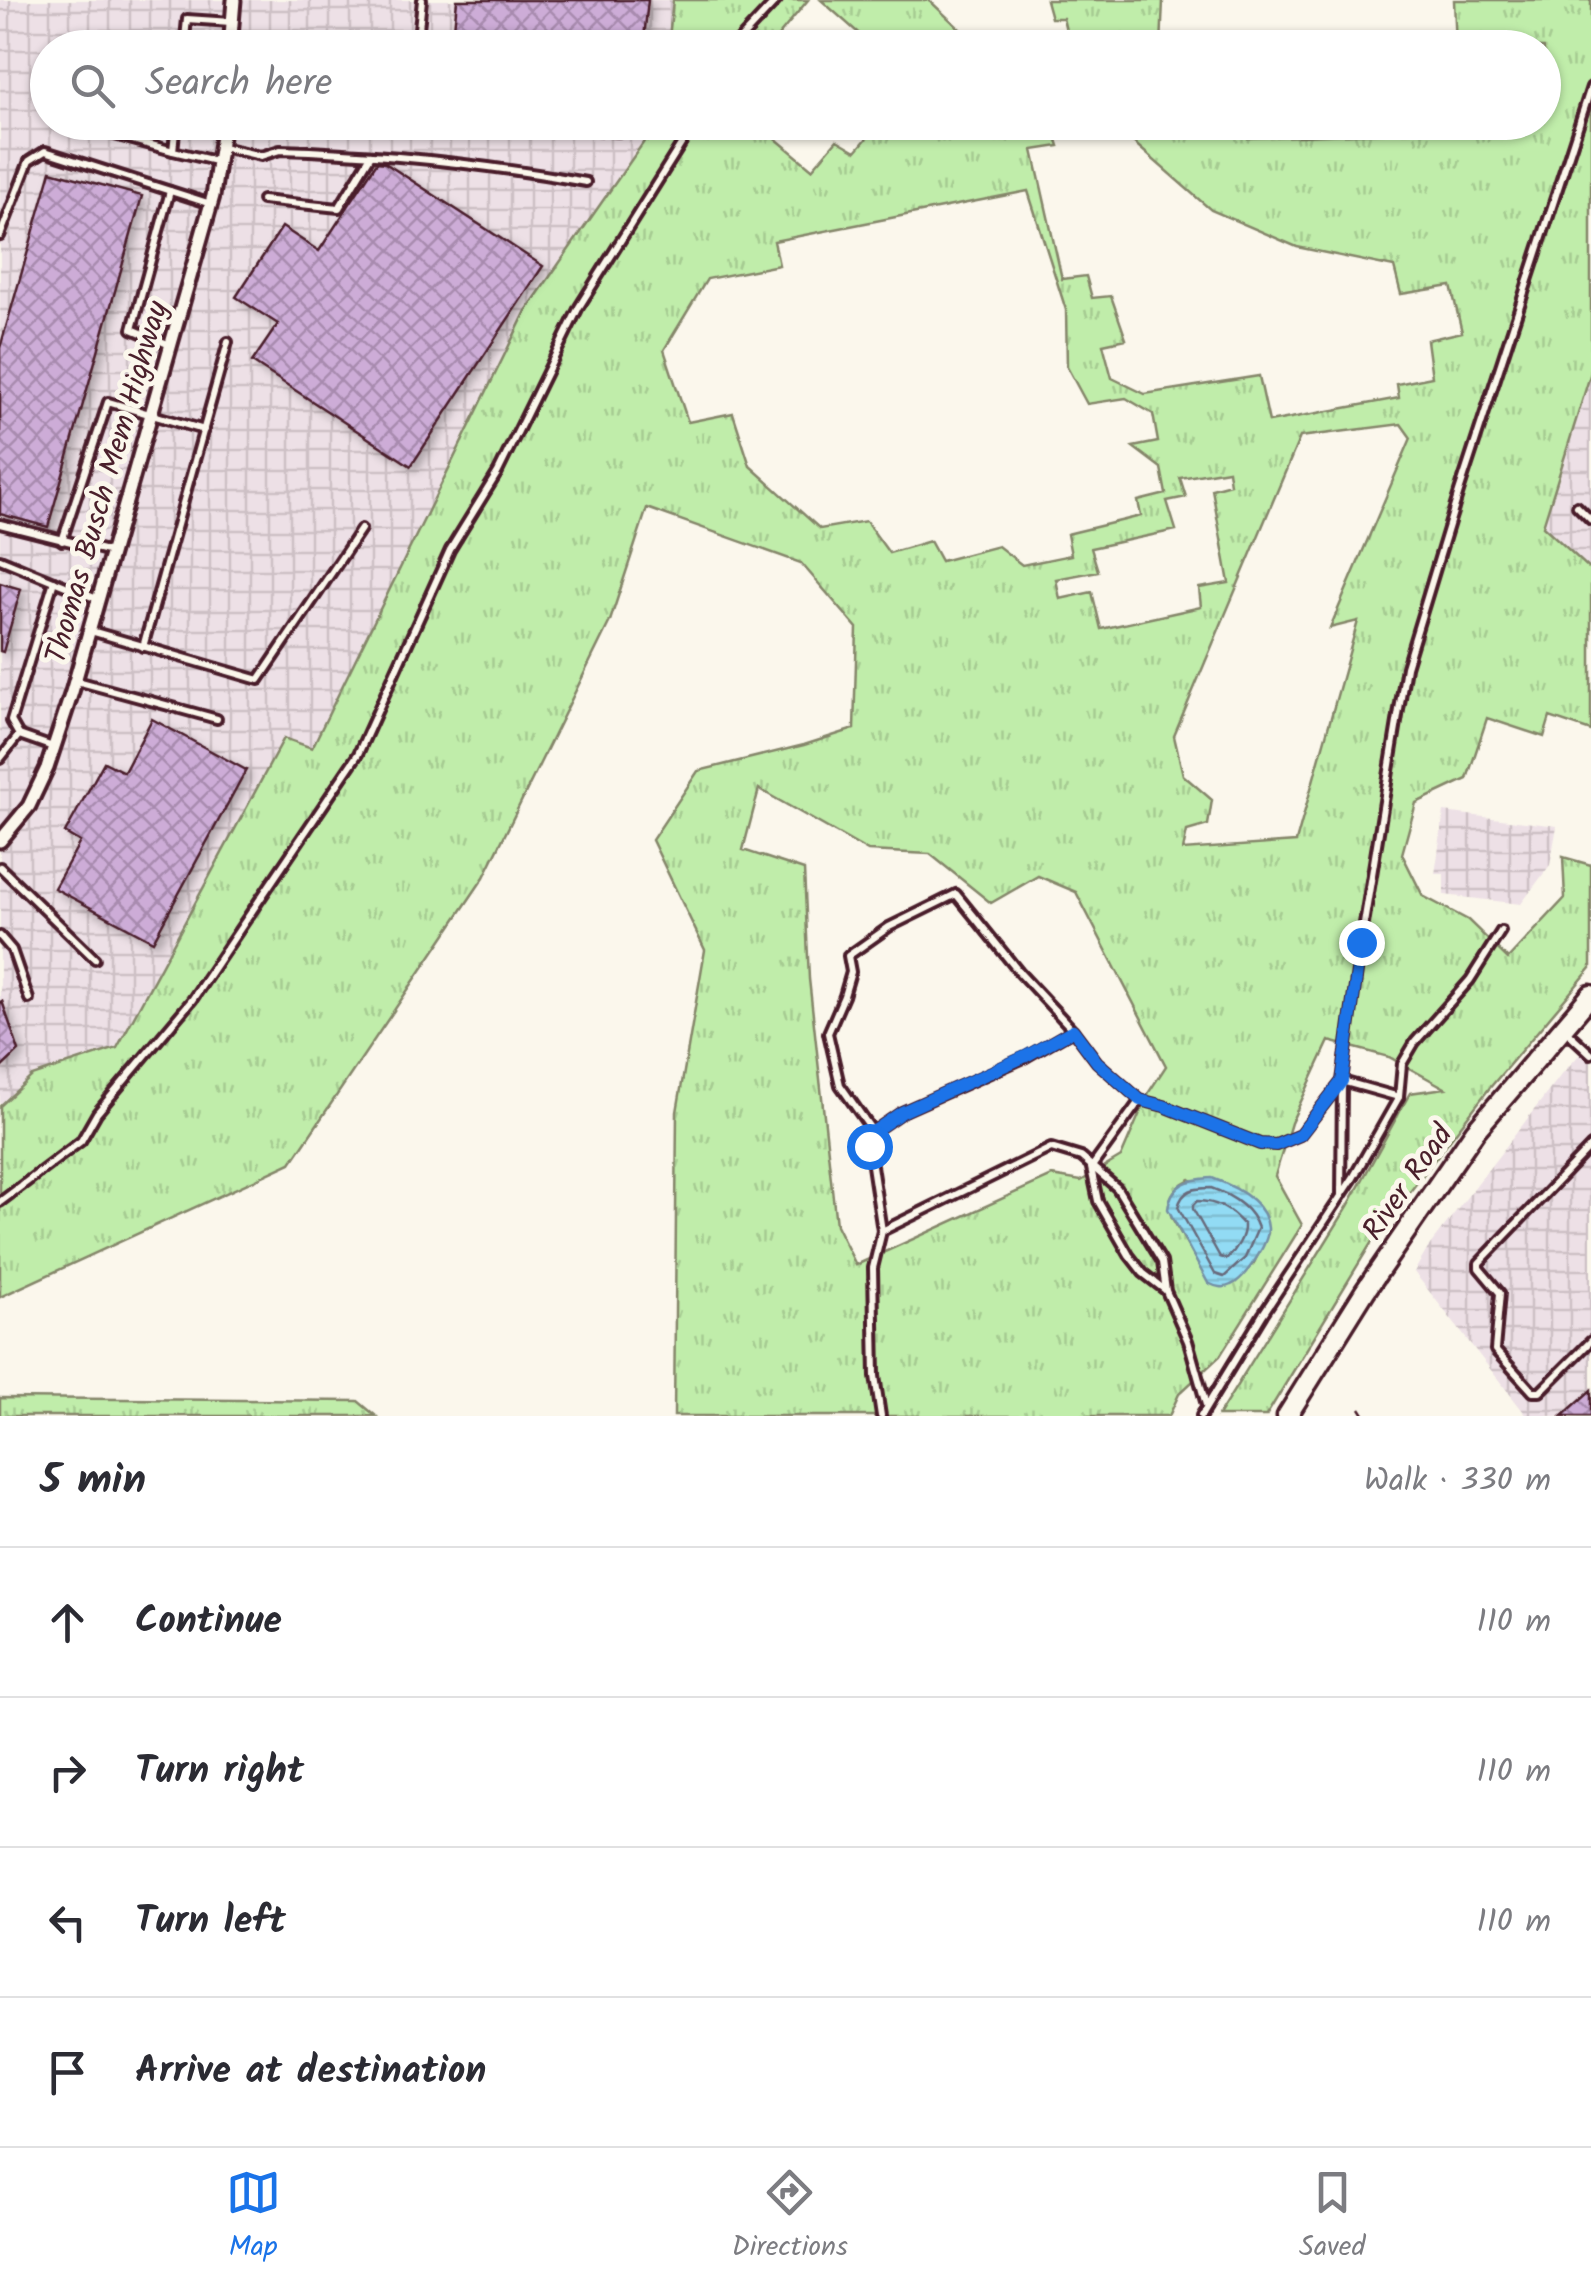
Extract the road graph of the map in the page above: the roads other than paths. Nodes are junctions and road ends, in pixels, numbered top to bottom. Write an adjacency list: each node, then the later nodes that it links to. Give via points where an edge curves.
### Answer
1 (234, 0): 4 (street)
2 (422, 0): 7 (lane)
3 (778, 0): 8 (lane)
4 (232, 22): 5 (lane, via 187,19); 6 (street)
5 (186, 30)
6 (231, 30)
7 (419, 30)
8 (749, 30)
9 (1591, 88): 53 (lane, via 1406,667)
10 (133, 140): 15 (lane)
11 (174, 140): 15 (lane)
12 (223, 140): 14 (street, Thomas Busch Mem Highway)
13 (685, 140): 60 (lane, via 578,307 498,472 450,550 358,754 192,1000 81,1141)
14 (222, 147): 16 (lane, via 261,156 280,150); 17 (street, Thomas Busch Mem Highway)
15 (172, 151): 17 (lane)
16 (371, 155): 18 (lane, via 499,166); 20 (lane, via 339,208)
17 (220, 162): 21 (street, Thomas Busch Mem Highway)
18 (586, 182)
19 (170, 191): 21 (lane); 22 (lane, via 45,151 29,161); 24 (lane, via 132,329)
20 (262, 200)
21 (212, 204): 24 (street, Thomas Busch Mem Highway)
22 (0, 236)
23 (228, 342): 26 (lane)
24 (171, 345): 25 (street, Thomas Busch Mem Highway)
25 (151, 415): 26 (lane); 31 (lane, via 108,402); 32 (street, Thomas Busch Mem Highway)
26 (204, 430): 37 (lane)
27 (1577, 506): 28 (lane)
28 (1591, 520)
29 (0, 524): 31 (lane)
30 (361, 530): 37 (lane, via 258,680)
31 (62, 541): 32 (lane)
32 (112, 552): 35 (street, Thomas Busch Mem Highway)
33 (0, 559): 34 (lane)
34 (54, 581): 35 (lane); 40 (lane, via 10,722)
35 (98, 599): 36 (street, Thomas Busch Mem Highway)
36 (89, 631): 37 (lane); 38 (street, Thomas Busch Mem Highway)
37 (144, 647)
38 (75, 680): 39 (lane); 41 (street, Thomas Busch Mem Highway)
39 (217, 719)
40 (19, 736): 41 (lane); 42 (lane)
41 (54, 747): 43 (street, Thomas Busch Mem Highway, via 29,806)
42 (0, 759)
43 (0, 841)
44 (0, 867): 47 (lane)
45 (1501, 931): 54 (lane, via 1470,980 1408,1053)
46 (0, 936): 49 (lane, via 12,950)
47 (95, 959)
48 (1591, 995): 50 (main road, River Road)
49 (28, 1000)
50 (1562, 1027): 52 (lane); 67 (main road, River Road, via 1430,1194)
51 (1073, 1030): 55 (lane); 56 (lane); 56 (lane, via 956,894 889,927 848,956 851,972 828,1033 840,1085)
52 (1591, 1054)
53 (1342, 1081): 54 (lane); 55 (lane, via 1300,1135 1276,1145); 59 (lane)
54 (1399, 1097): 59 (lane)
55 (1140, 1100): 58 (lane)
56 (873, 1132): 61 (lane, via 869,1146)
57 (1591, 1146): 63 (lane, via 1479,1268 1500,1293 1495,1350 1533,1392)
58 (1091, 1168): 61 (lane, via 1081,1157 1051,1148); 62 (lane, via 1098,1201 1129,1255); 62 (lane, via 1117,1188 1162,1262)
59 (1341, 1196): 64 (lane)
60 (0, 1202)
61 (882, 1232): 65 (lane, via 873,1268)
62 (1166, 1291): 64 (lane)
63 (1591, 1341)
64 (1206, 1407): 66 (lane)
65 (881, 1416)
66 (1201, 1416)
67 (1287, 1416)

